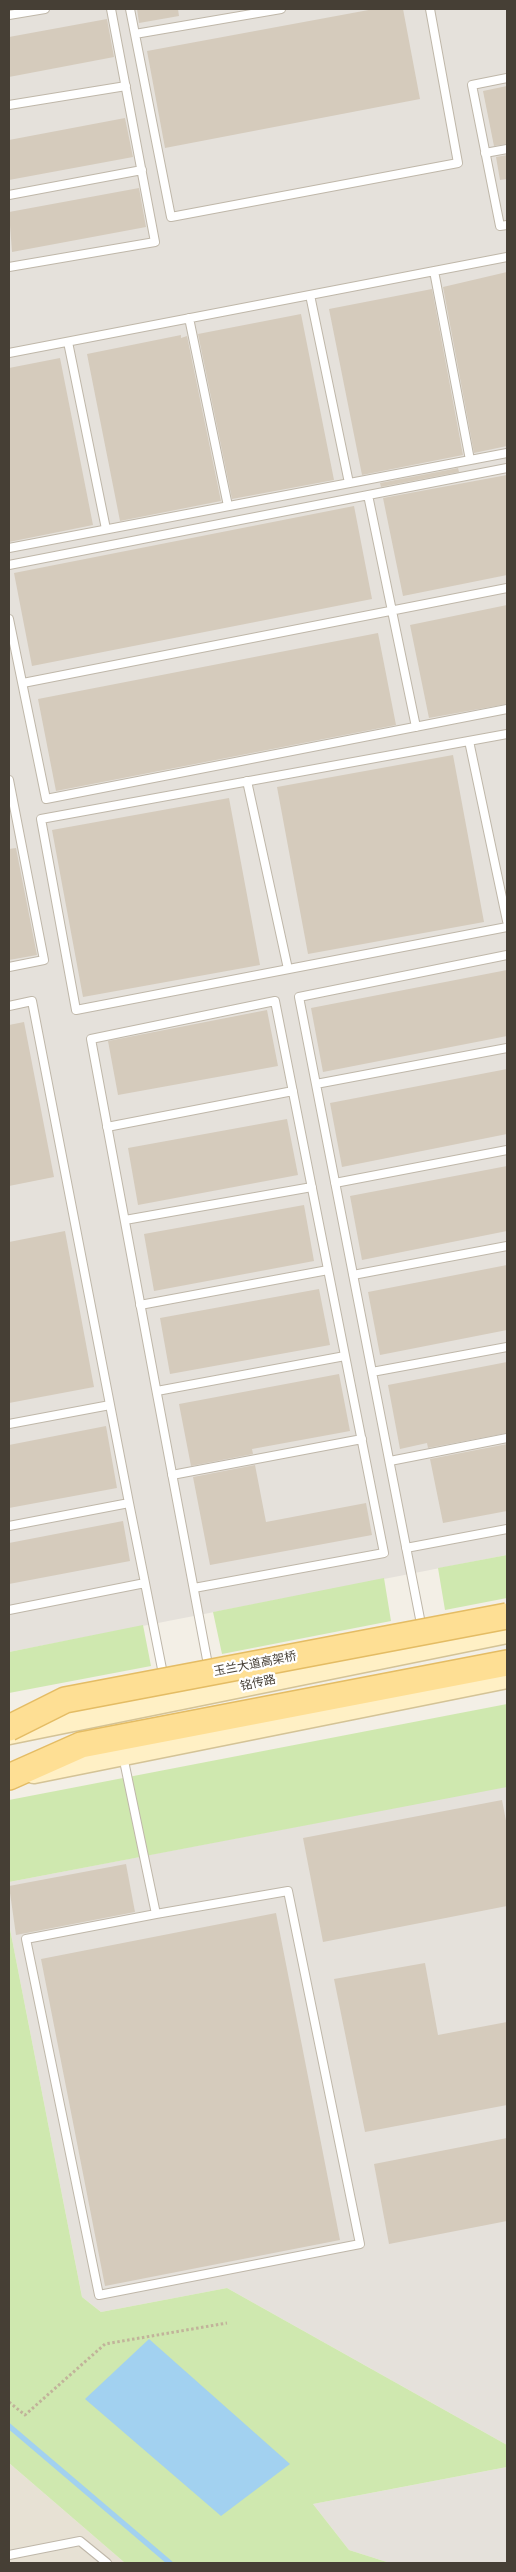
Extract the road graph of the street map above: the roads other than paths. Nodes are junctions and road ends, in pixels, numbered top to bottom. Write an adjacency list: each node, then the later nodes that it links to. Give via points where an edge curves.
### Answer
1 (45, 9): 6 (lane)
2 (111, 9): 9 (lane)
3 (130, 9): 7 (lane)
4 (281, 9): 7 (lane)
5 (430, 9): 7 (lane, via 458,163 170,217)
6 (9, 15)
7 (135, 34)
8 (507, 78): 12 (lane, via 472,85)
9 (126, 86): 10 (lane); 13 (lane)
10 (9, 106)
11 (507, 148): 12 (lane)
12 (485, 153): 15 (lane, via 500,226)
13 (142, 170): 14 (lane); 17 (lane, via 155,242)
14 (9, 195)
15 (507, 225)
16 (507, 256): 18 (lane)
17 (9, 267)
18 (434, 270): 19 (lane); 24 (lane)
19 (310, 295): 20 (lane); 26 (lane)
20 (189, 318): 21 (lane); 28 (lane)
21 (68, 342): 22 (lane); 29 (lane)
22 (9, 353)
23 (507, 453): 24 (lane)
24 (470, 460): 26 (lane)
25 (507, 468): 27 (lane)
26 (349, 483): 28 (lane)
27 (368, 495): 31 (lane); 33 (lane)
28 (228, 506): 29 (lane)
29 (106, 530): 30 (lane)
30 (9, 548)
31 (9, 565)
32 (507, 588): 33 (lane)
33 (393, 611): 35 (lane); 37 (lane)
34 (9, 618): 35 (lane)
35 (22, 684): 37 (lane, via 46,799)
36 (507, 709): 37 (lane)
37 (416, 727)
38 (507, 734): 39 (lane)
39 (468, 741): 41 (lane); 42 (lane)
40 (9, 780): 45 (lane, via 44,960)
41 (247, 781): 46 (lane); 46 (lane, via 41,819 76,1010)
42 (507, 921)
43 (507, 927): 46 (lane)
44 (507, 955): 49 (lane, via 299,997)
45 (9, 967)
46 (288, 969)
47 (9, 1006): 64 (lane, via 32,1001)
48 (507, 1048): 49 (lane)
49 (316, 1084): 53 (lane)
50 (292, 1091): 51 (lane); 51 (lane, via 275,1001 91,1039); 54 (lane)
51 (107, 1127): 55 (lane)
52 (507, 1150): 53 (lane)
53 (336, 1183): 58 (lane)
54 (312, 1187): 55 (lane); 57 (lane)
55 (125, 1220): 59 (lane)
56 (507, 1246): 58 (lane)
57 (328, 1270): 59 (lane); 61 (lane)
58 (354, 1275): 62 (lane)
59 (140, 1305): 63 (lane)
60 (507, 1347): 62 (lane)
61 (345, 1356): 63 (lane); 67 (lane)
62 (372, 1372): 68 (lane)
63 (157, 1391): 69 (lane)
64 (110, 1405): 65 (lane); 70 (lane)
65 (9, 1424)
66 (507, 1438): 68 (lane)
67 (362, 1439): 69 (lane); 75 (lane, via 384,1553)
68 (390, 1461): 73 (lane)
69 (172, 1475): 75 (lane)
70 (129, 1503): 71 (lane); 74 (lane)
71 (9, 1526)
72 (507, 1529): 73 (lane)
73 (406, 1548): 79 (lane)
74 (145, 1583): 76 (lane); 82 (lane)
75 (194, 1588): 81 (lane)
76 (9, 1610)
77 (507, 1616): 83 (main road, 玉兰大道高架桥, bridge, via 65,1700)
78 (507, 1632): 79 (main road, 铭传路)
79 (426, 1648): 81 (main road, 铭传路)
80 (506, 1676): 85 (main road); 86 (main road, via 82,1745)
81 (213, 1692): 82 (main road, 铭传路)
82 (168, 1701): 84 (main road, 铭传路)
83 (9, 1728)
84 (9, 1733)
85 (123, 1754): 86 (main road); 87 (lane)
86 (9, 1777)
87 (156, 1914): 87 (lane, via 26,1939 99,2295 360,2244 288,1891)
88 (9, 2555): 89 (lane, via 80,2542)
89 (107, 2563)

